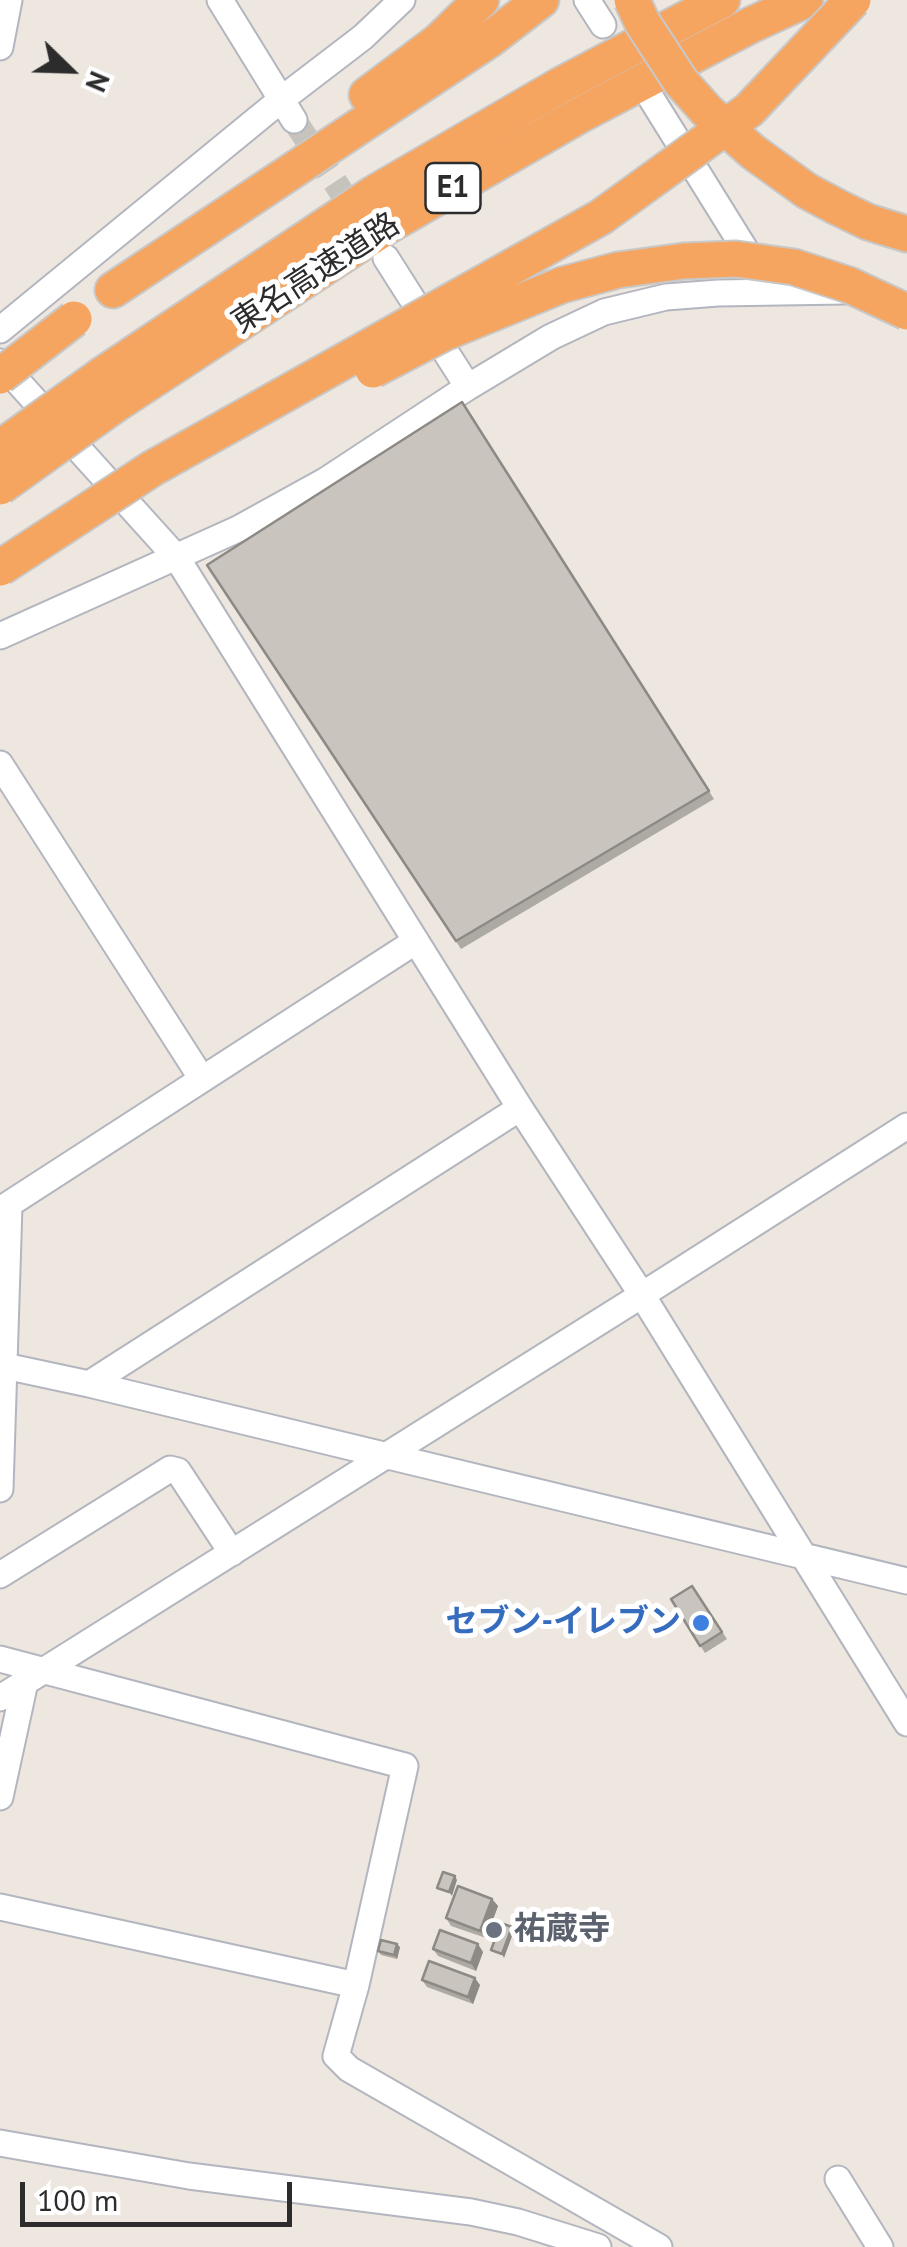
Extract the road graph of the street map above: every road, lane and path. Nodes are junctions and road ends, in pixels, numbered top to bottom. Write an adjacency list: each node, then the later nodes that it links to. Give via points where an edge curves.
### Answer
1 (9, 0): 12 (street)
2 (220, 0): 14 (street)
3 (402, 0): 14 (street)
4 (481, 0): 17 (highway, via 438,41)
5 (542, 0): 17 (highway)
6 (587, 0): 11 (street)
7 (632, 0): 15 (highway, bridge, via 681,82 753,152 807,192)
8 (722, 0): 25 (highway, 東名高速道路 / E1, via 373,194)
9 (805, 0): 25 (highway, 東名高速道路 / E1, via 578,116)
10 (853, 0): 28 (highway, bridge, via 748,110 601,217 153,468)
11 (603, 25)
12 (0, 47)
13 (650, 98): 18 (street)
14 (288, 110): 21 (street)
15 (907, 234)
16 (386, 258): 24 (street)
17 (113, 290): 23 (highway, bridge)
18 (772, 293): 19 (street, via 878,294); 24 (street, via 666,297 604,312)
19 (907, 304)
20 (907, 312): 28 (highway, bridge, via 794,267 736,259 618,270 444,334)
21 (0, 330)
22 (0, 362): 29 (street)
23 (0, 376)
24 (468, 388): 29 (street, via 326,481)
25 (109, 389): 26 (highway, 東名高速道路 / E1, bridge); 27 (highway, 東名高速道路 / E1, bridge)
26 (0, 448)
27 (0, 487)
28 (31, 547): 30 (highway, bridge)
29 (177, 558): 31 (street); 33 (street)
30 (0, 568)
31 (0, 636)
32 (0, 764): 34 (street)
33 (416, 941): 34 (street); 35 (street)
34 (202, 1079): 37 (street)
35 (520, 1108): 38 (street); 40 (street)
36 (907, 1126): 38 (street)
37 (4, 1208): 39 (street)
38 (642, 1295): 41 (street); 44 (street)
39 (2, 1366): 40 (street); 42 (street)
40 (89, 1384): 41 (street)
41 (385, 1454): 43 (street); 44 (street)
42 (0, 1489)
43 (232, 1553): 45 (street, via 178,1471 170,1469); 48 (street)
44 (803, 1556): 46 (street); 50 (street)
45 (0, 1575)
46 (907, 1581)
47 (0, 1659): 48 (street)
48 (36, 1676): 49 (street); 51 (street); 53 (street, via 405,1766)
49 (0, 1698)
50 (907, 1724)
51 (0, 1797)
52 (0, 1907): 53 (street)
53 (356, 1985): 57 (street, via 336,2056 348,2069)
54 (0, 2143): 56 (street, via 190,2176 471,2212)
55 (838, 2179): 58 (street)
56 (598, 2247)
57 (659, 2247)
58 (880, 2247)

